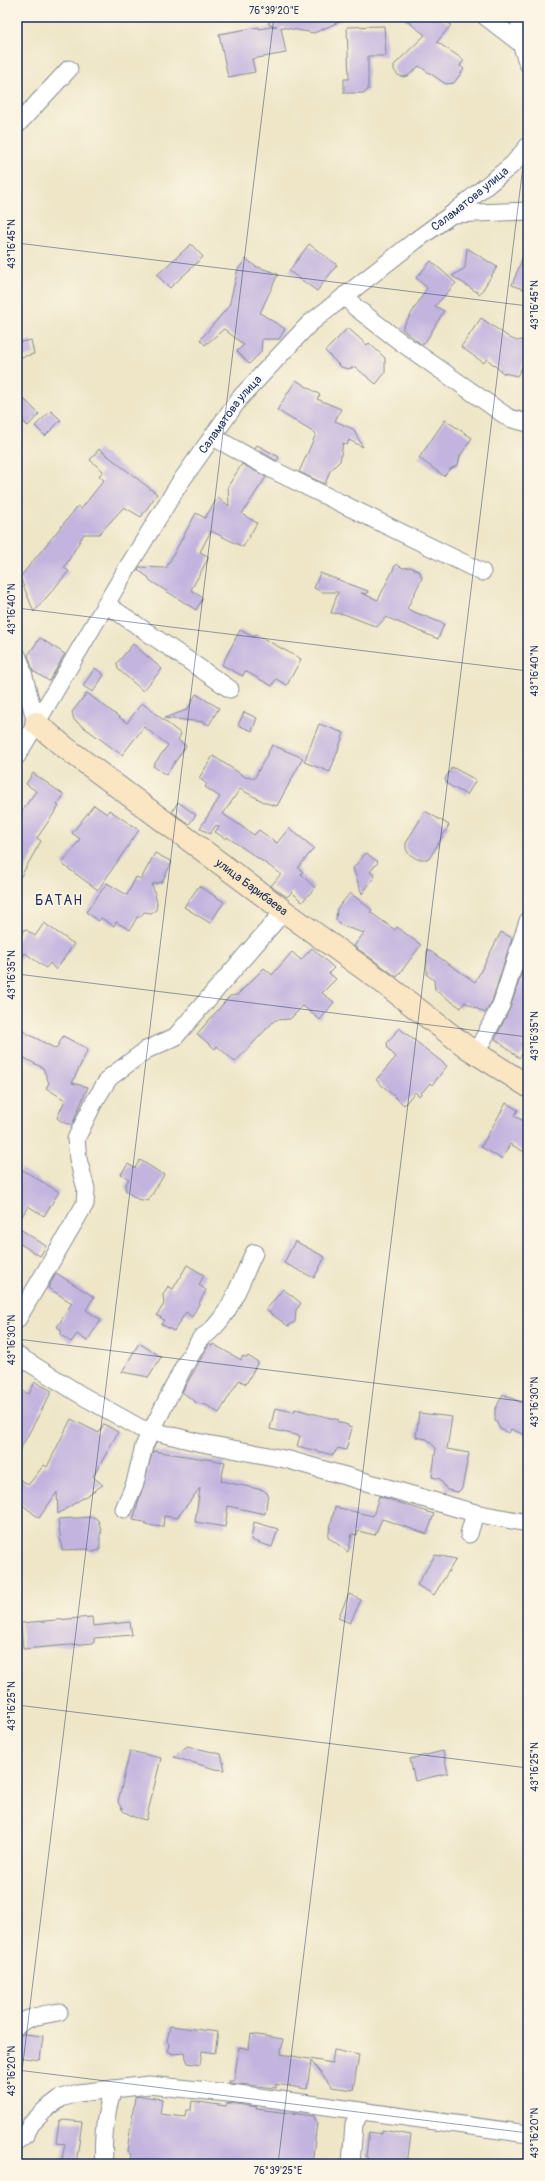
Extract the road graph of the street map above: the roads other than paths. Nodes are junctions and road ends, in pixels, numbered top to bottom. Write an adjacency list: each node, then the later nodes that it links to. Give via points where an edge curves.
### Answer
1 (486, 17): 3 (street)
2 (521, 17): 3 (street)
3 (520, 43): 4 (street)
4 (528, 64)
5 (69, 69): 6 (street)
6 (17, 125)
7 (528, 146): 9 (street, Саламатова улица, via 513,164)
8 (528, 211): 9 (street)
9 (452, 214): 10 (street, Саламатова улица)
10 (345, 295): 11 (street, via 355,307 398,340 508,418); 12 (street, Саламатова улица, via 310,324 260,375 239,399)
11 (528, 423)
12 (213, 437): 13 (street, via 275,471); 14 (street, Саламатова улица, via 180,484)
13 (482, 572)
14 (106, 604): 16 (street); 17 (street, Саламатова улица)
15 (17, 655): 17 (street)
16 (230, 689)
17 (36, 723): 18 (street, Саламатова улица); 19 (street, улица Барибаева)
18 (17, 756)
19 (284, 911): 21 (street, улица Барибаева); 24 (street, via 175,1036 146,1050 109,1078 76,1139 86,1189 85,1204)
20 (528, 921): 21 (street, via 501,1005)
21 (476, 1053): 22 (street, улица Барибаева)
22 (528, 1086)
23 (254, 1253): 26 (street, via 225,1314 210,1333 200,1338)
24 (17, 1320)
25 (17, 1355): 26 (street, via 81,1395 140,1428)
26 (152, 1431): 27 (street, via 144,1446 135,1483); 28 (street, via 289,1460)
27 (124, 1509)
28 (475, 1513): 29 (street); 30 (street)
29 (528, 1523)
30 (469, 1534)
31 (58, 2012): 32 (street, via 36,2016 22,2021)
32 (17, 2026)
33 (113, 2089): 34 (street, via 149,2085); 36 (street, via 78,2093 61,2098 46,2109); 37 (street, via 102,2140)
34 (361, 2111): 35 (street); 38 (street, via 354,2124)
35 (528, 2134)
36 (17, 2141)
37 (104, 2164)
38 (351, 2164)

